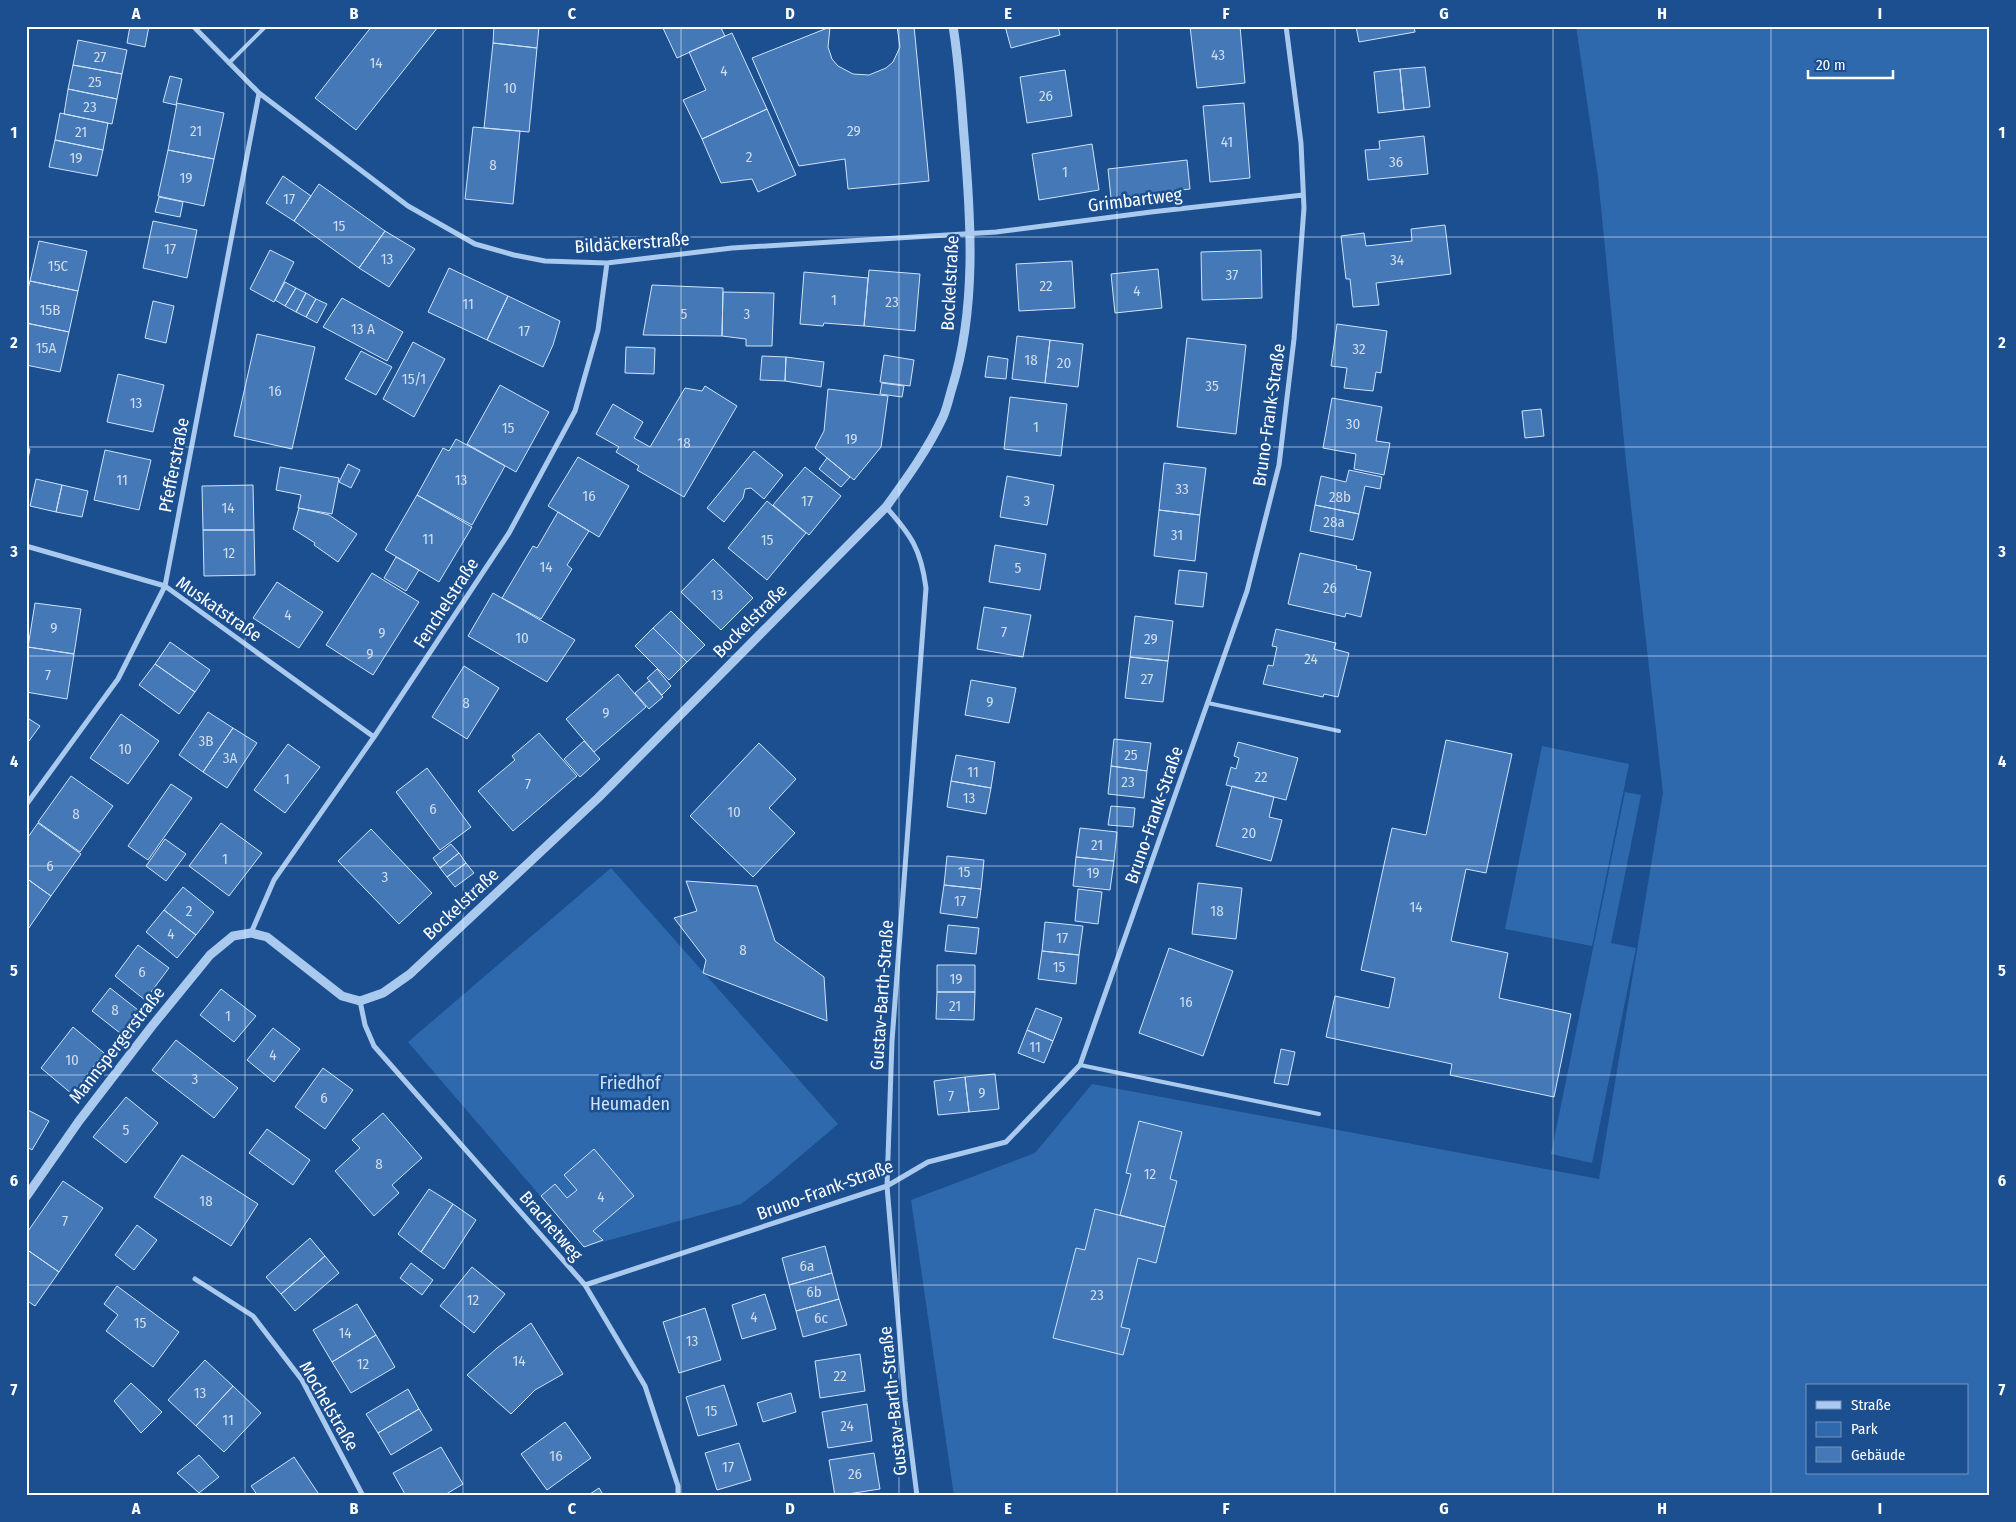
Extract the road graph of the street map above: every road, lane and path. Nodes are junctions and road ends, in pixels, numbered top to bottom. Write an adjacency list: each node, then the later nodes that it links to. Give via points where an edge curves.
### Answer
1 (193, 26): 5 (street, Bildäckerstraße)
2 (266, 26): 5 (lane)
3 (952, 26): 8 (street, Bockelstraße, via 958,55)
4 (1286, 26): 7 (street, Bruno-Frank-Straße, via 1301,143)
5 (229, 62): 6 (street, Bildäckerstraße)
6 (259, 93): 9 (street, Bildäckerstraße, via 408,206 475,244 545,262); 12 (street, Pfefferstraße)
7 (1304, 195): 8 (street, Grimbartweg); 13 (street, Bruno-Frank-Straße, via 1294,339 1279,465 1247,591)
8 (970, 233): 9 (street, Bildäckerstraße, via 732,248); 10 (street, Bockelstraße, via 967,317 958,371 943,416 922,457)
9 (607, 263): 15 (street, Fenchelstraße, via 598,330 575,411 509,533)
10 (886, 507): 18 (street, Bockelstraße, via 577,818 410,974 383,993); 21 (street, Gustav-Barth-Straße, via 908,532 923,563 926,588 892,1041)
11 (26, 546): 12 (street, Muskatstraße)
12 (165, 586): 15 (street, Muskatstraße); 16 (street, Pfefferstraße, via 118,678)
13 (1208, 703): 14 (lane); 19 (street, Bruno-Frank-Straße)
14 (1339, 730)
15 (374, 738): 17 (street, Fenchelstraße, via 274,880)
16 (26, 805)
17 (251, 933): 18 (street, via 267,936 342,996); 22 (street, Mannspergerstraße, via 233,936 210,955 79,1121)
18 (360, 1001): 24 (street, Brachetweg, via 374,1046)
19 (1080, 1065): 20 (lane); 21 (street, Bruno-Frank-Straße, via 1006,1142 928,1162)
20 (1319, 1114)
21 (888, 1186): 24 (street, Bruno-Frank-Straße); 27 (street, Gustav-Barth-Straße, via 905,1401)
22 (26, 1197)
23 (195, 1279): 25 (street, Mochelstraße, via 253,1316 302,1380)
24 (585, 1285): 26 (street, Brachetweg, via 646,1386 678,1486)
25 (363, 1496)
26 (678, 1496)
27 (917, 1496)

